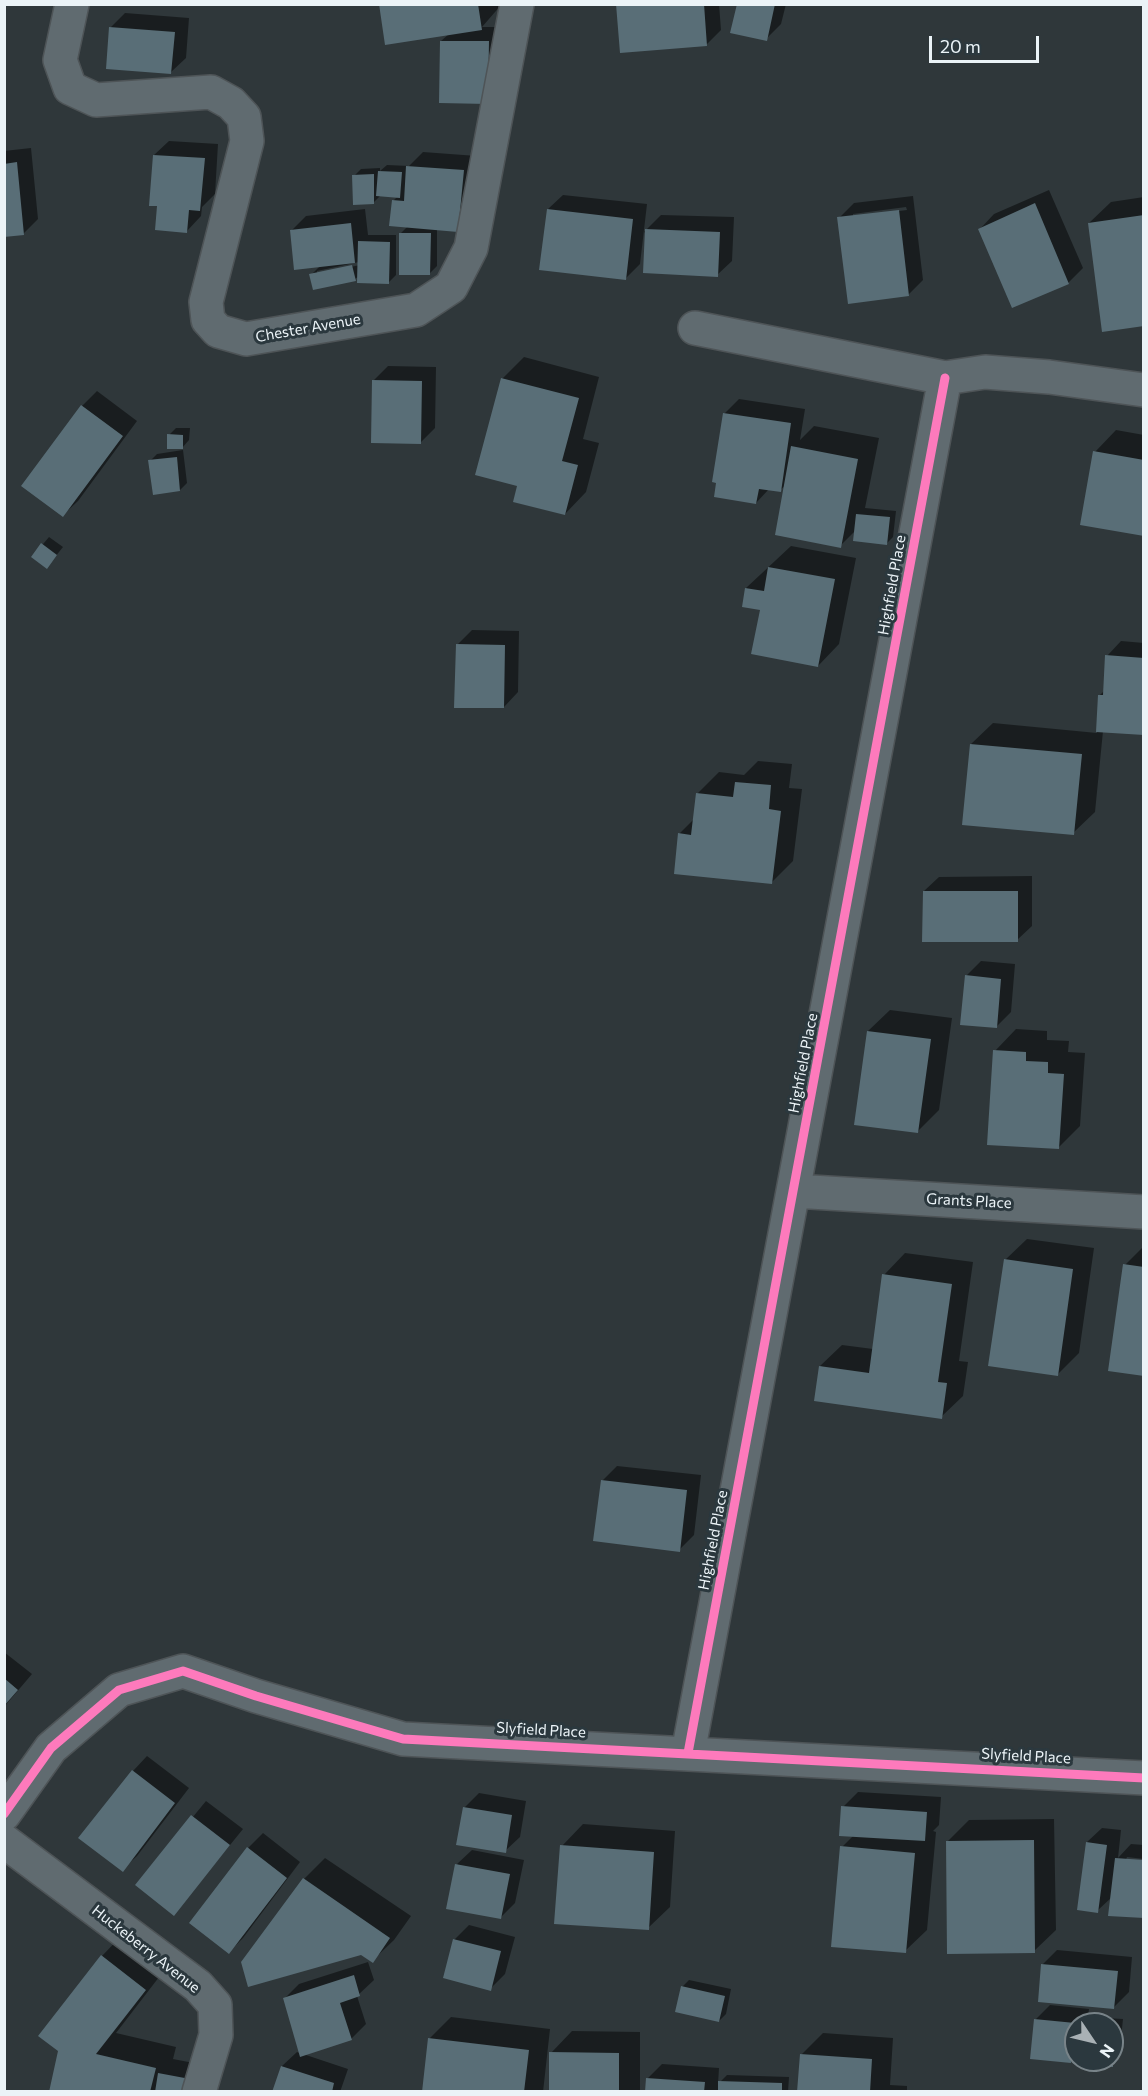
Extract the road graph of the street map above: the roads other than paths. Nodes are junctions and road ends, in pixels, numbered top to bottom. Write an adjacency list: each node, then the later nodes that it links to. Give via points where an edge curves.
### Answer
1 (72, 4): 2 (street, Chester Avenue, via 60,60 70,88 96,100 211,92 231,103 244,117 247,141 206,302 208,320 218,331 246,339 416,309 451,287 471,248)
2 (517, 4)
3 (695, 328): 4 (street)
4 (945, 378): 5 (street, via 985,372); 6 (street, Highfield Place)
5 (1143, 390)
6 (794, 1191): 7 (street, Grants Place); 8 (street, Highfield Place)
7 (1143, 1212)
8 (688, 1753): 9 (street, Slyfield Place); 10 (street, Slyfield Place, via 403,1739 183,1671 119,1690 51,1748)
9 (1143, 1778)
10 (4, 1814)
11 (4, 1841): 12 (street, Huckeberry Avenue, via 198,1986 215,2005 216,2035)
12 (199, 2091)

